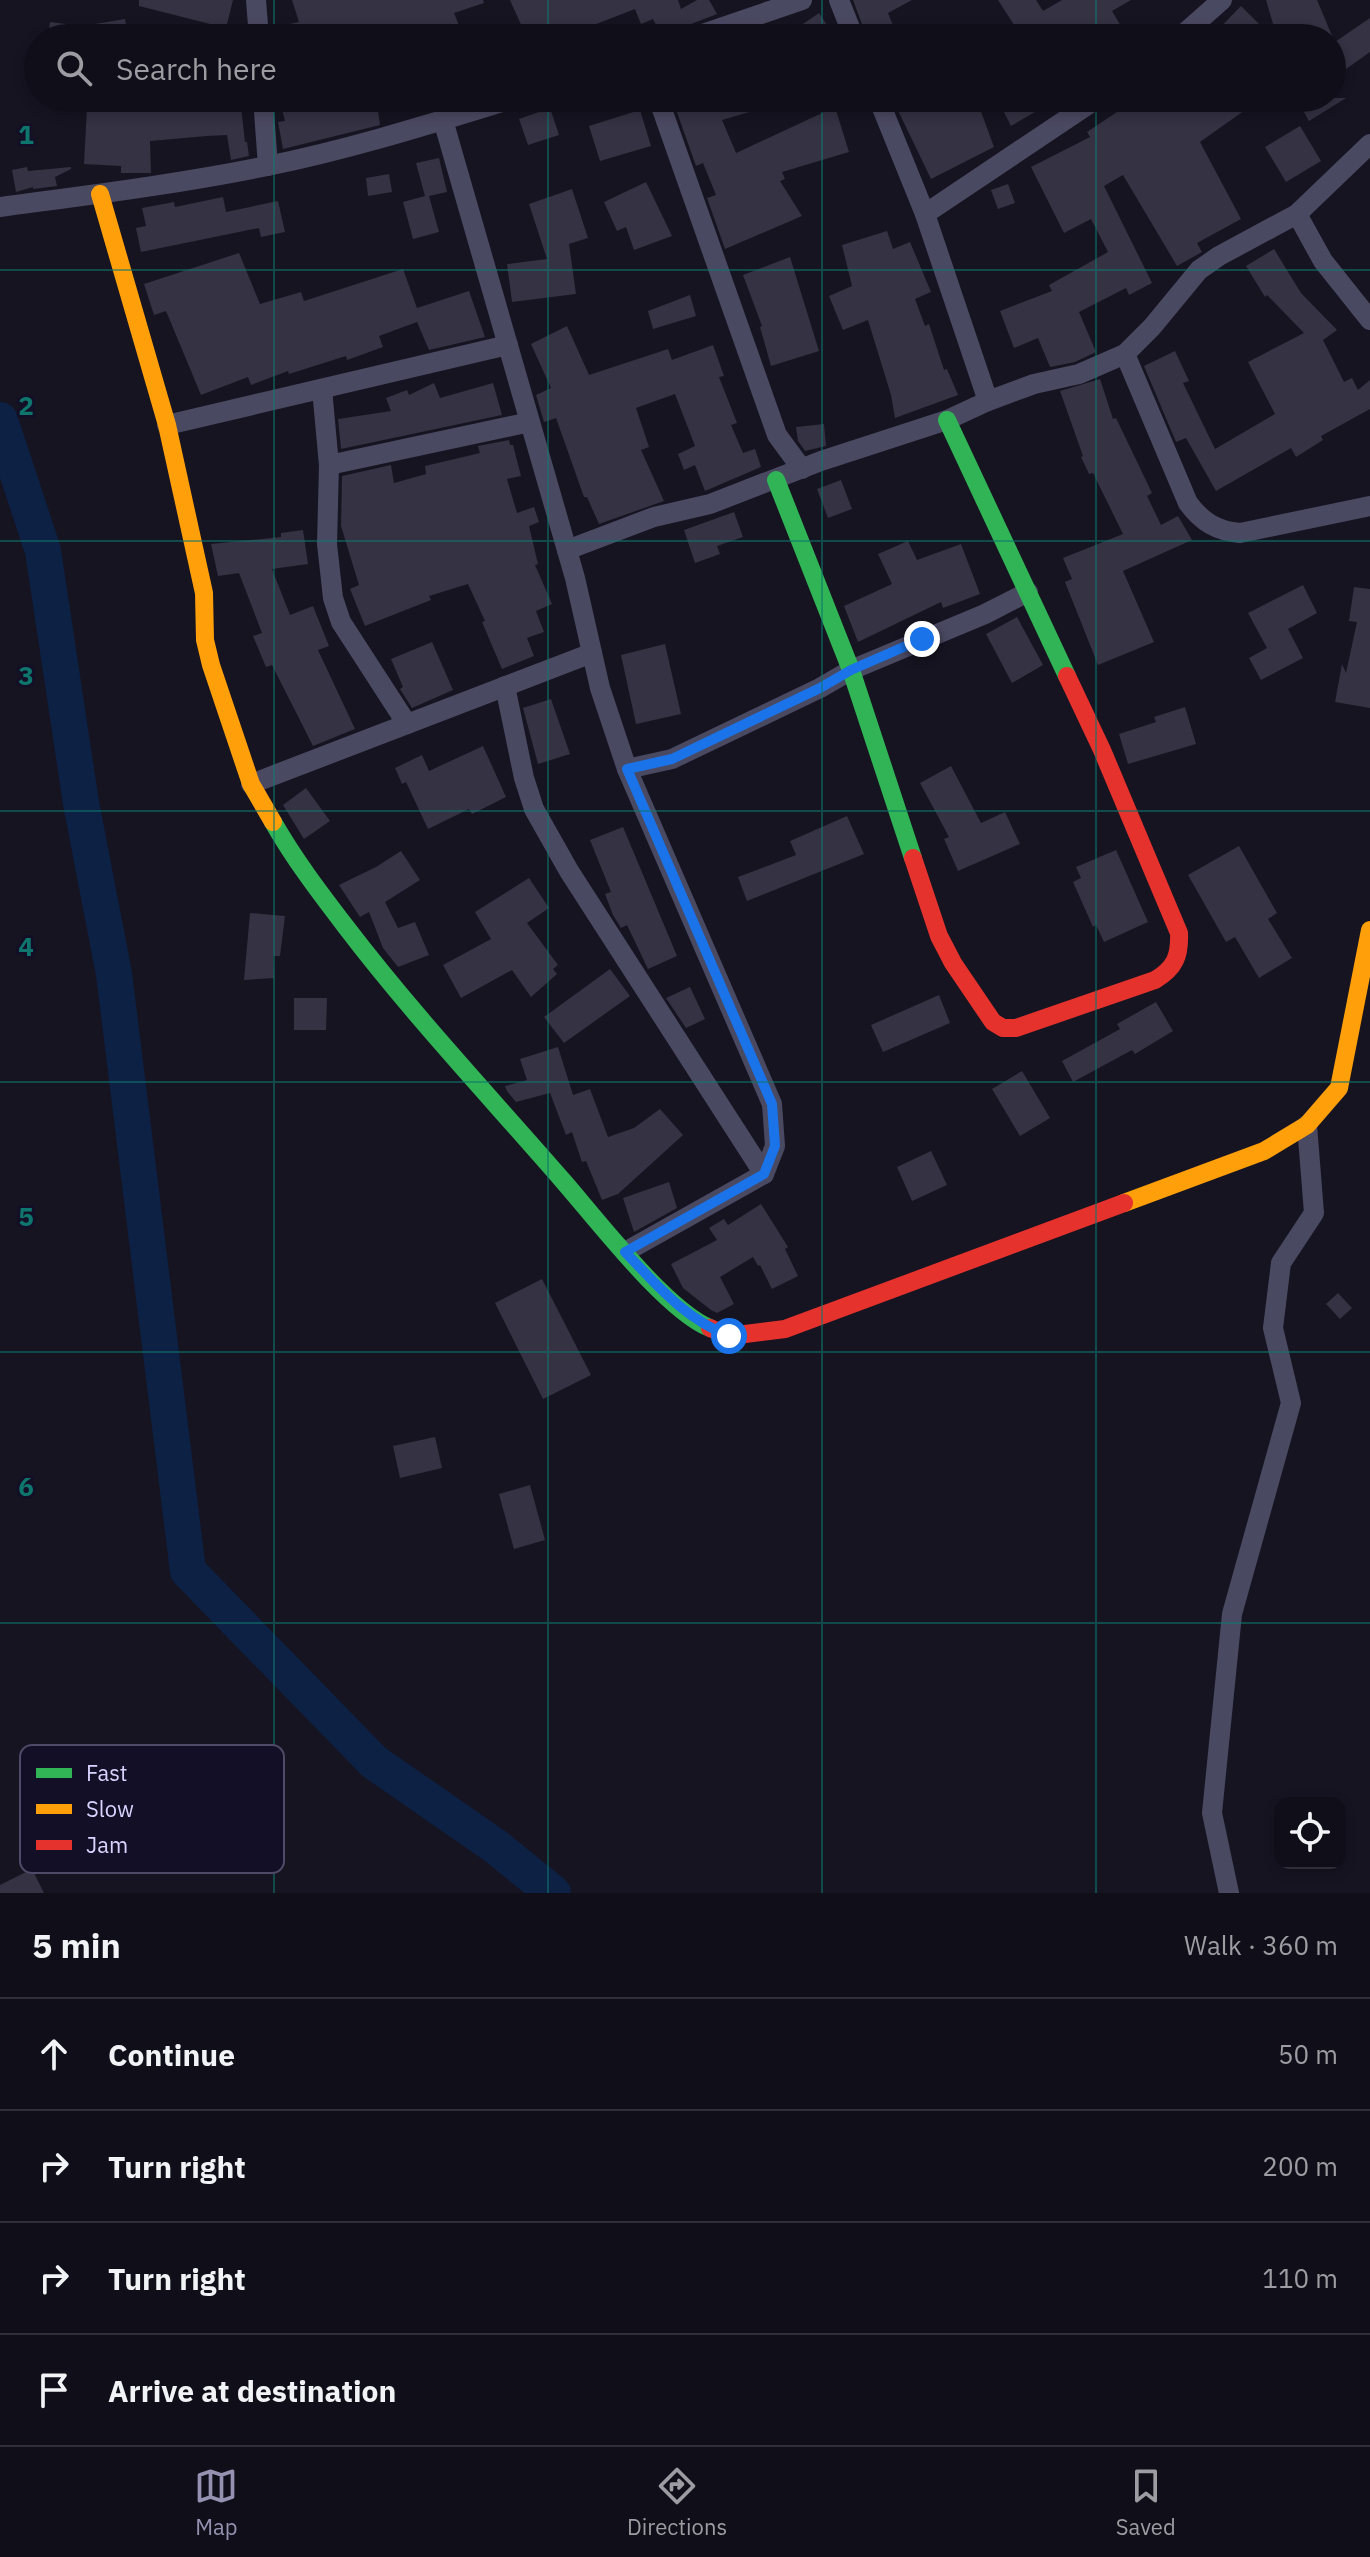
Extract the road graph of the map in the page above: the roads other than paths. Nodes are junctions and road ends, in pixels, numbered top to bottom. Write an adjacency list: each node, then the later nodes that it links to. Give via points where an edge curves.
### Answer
1 (256, 0): 5 (street)
2 (802, 0): 6 (street)
3 (839, 0): 7 (street)
4 (1222, 0): 8 (street)
5 (258, 24)
6 (732, 24)
7 (848, 24)
8 (1195, 24)
9 (264, 112): 16 (street)
10 (469, 112): 14 (street)
11 (663, 112): 30 (street, via 777,435)
12 (884, 112): 19 (street)
13 (1077, 112): 19 (street)
14 (443, 120): 16 (street); 22 (street)
15 (1370, 144): 20 (street)
16 (268, 166): 17 (street)
17 (100, 194): 18 (street); 28 (street)
18 (0, 207)
19 (925, 214): 25 (street)
20 (1297, 214): 21 (street, via 1323,261); 23 (street, via 1199,270)
21 (1370, 320)
22 (508, 345): 24 (street); 27 (street)
23 (1125, 354): 25 (street); 32 (street, via 1188,503 1209,525 1240,533)
24 (322, 389): 28 (street); 29 (street)
25 (988, 401): 26 (street)
26 (947, 420): 30 (street); 34 (street)
27 (530, 422): 29 (street); 33 (street)
28 (167, 425): 40 (street, via 204,593 208,653)
29 (329, 465): 38 (street, via 327,544 333,598 341,622)
30 (802, 469): 31 (street)
31 (776, 480): 33 (street); 36 (street)
32 (1370, 506)
33 (567, 550): 35 (street)
34 (1028, 592): 36 (street); 36 (street, via 1179,933 1173,970 1155,980 1016,1028 993,1022 939,936)
35 (592, 653): 37 (street); 39 (street)
36 (851, 670): 39 (street, via 672,759)
37 (505, 686): 38 (street); 43 (street, via 534,809)
38 (407, 724): 40 (street)
39 (627, 769): 43 (street, via 772,1104 775,1146)
40 (251, 784): 44 (street, via 295,857 380,972)
41 (1370, 930): 42 (street, via 1339,1088)
42 (1307, 1125): 44 (street, via 1264,1151 785,1329 729,1336 702,1325); 45 (street, via 1314,1213 1281,1263 1273,1328 1291,1403 1232,1614 1212,1813)
43 (764, 1174): 44 (street)
44 (625, 1252)
45 (1229, 1893)

